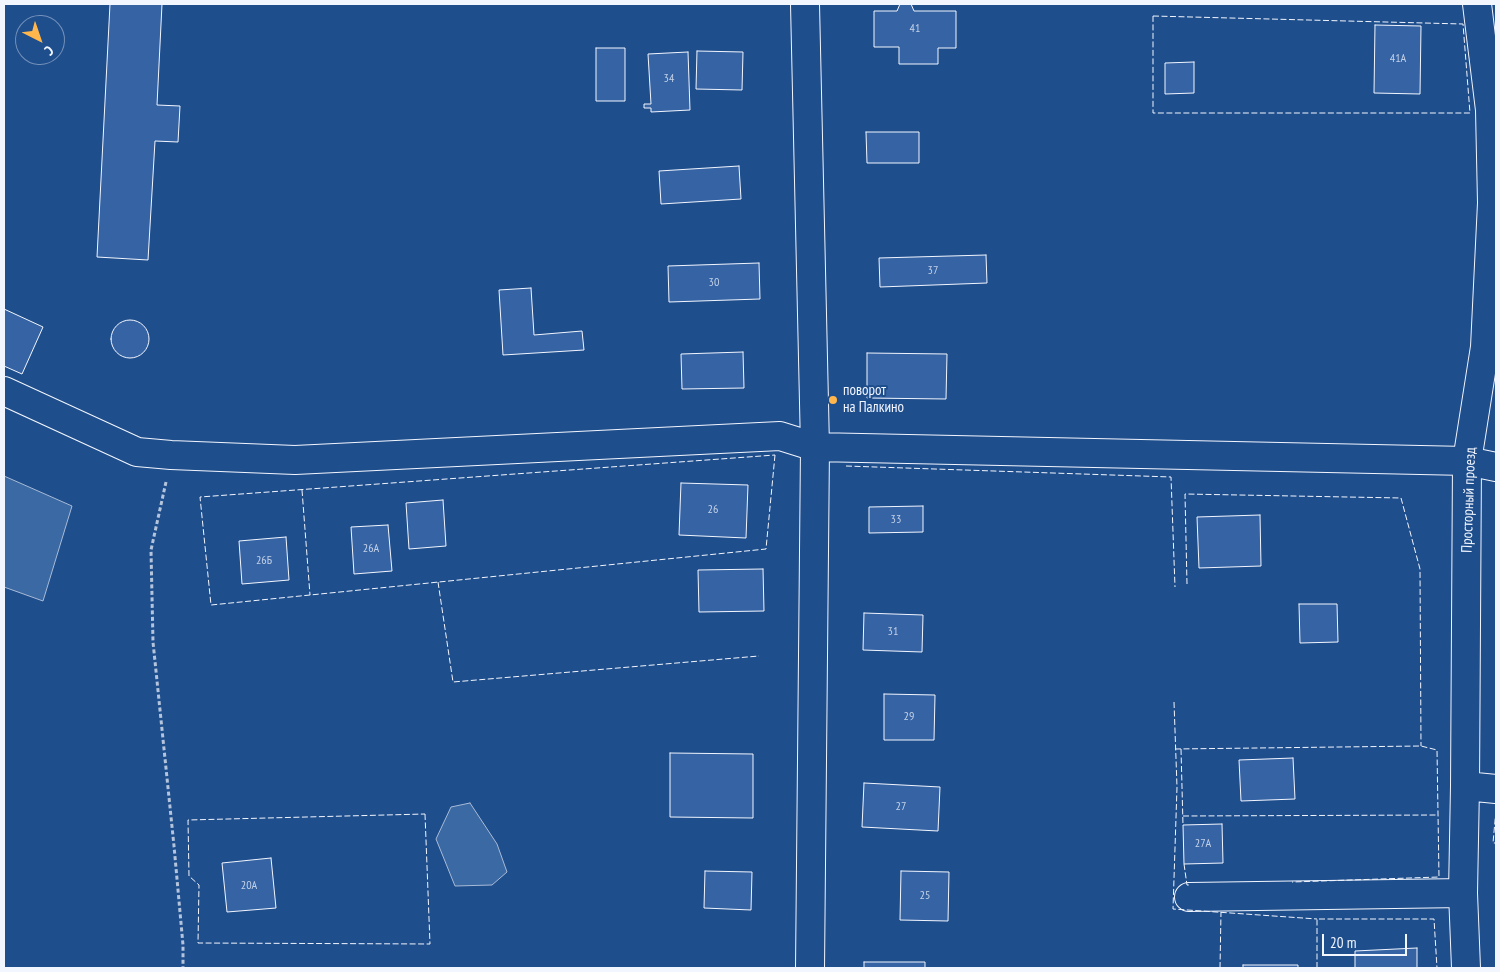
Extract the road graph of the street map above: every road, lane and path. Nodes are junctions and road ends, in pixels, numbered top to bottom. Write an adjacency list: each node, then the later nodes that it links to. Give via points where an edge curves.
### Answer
1 (805, 4): 4 (street)
2 (1477, 4): 6 (street, Просторный проезд, via 1490,110 1492,204 1484,347)
3 (4, 391): 5 (street, via 136,452)
4 (815, 447): 5 (street, via 780,436 295,460); 6 (street); 13 (street)
5 (171, 455): 12 (path, via 151,550 153,642)
6 (1467, 461): 7 (street); 8 (street, Просторный проезд)
7 (1496, 467)
8 (1465, 786): 9 (street); 10 (street, Просторный проезд)
9 (1496, 789)
10 (1462, 893): 11 (street); 14 (street, Просторный проезд)
11 (1189, 897)
12 (183, 968)
13 (810, 968)
14 (1466, 968)

